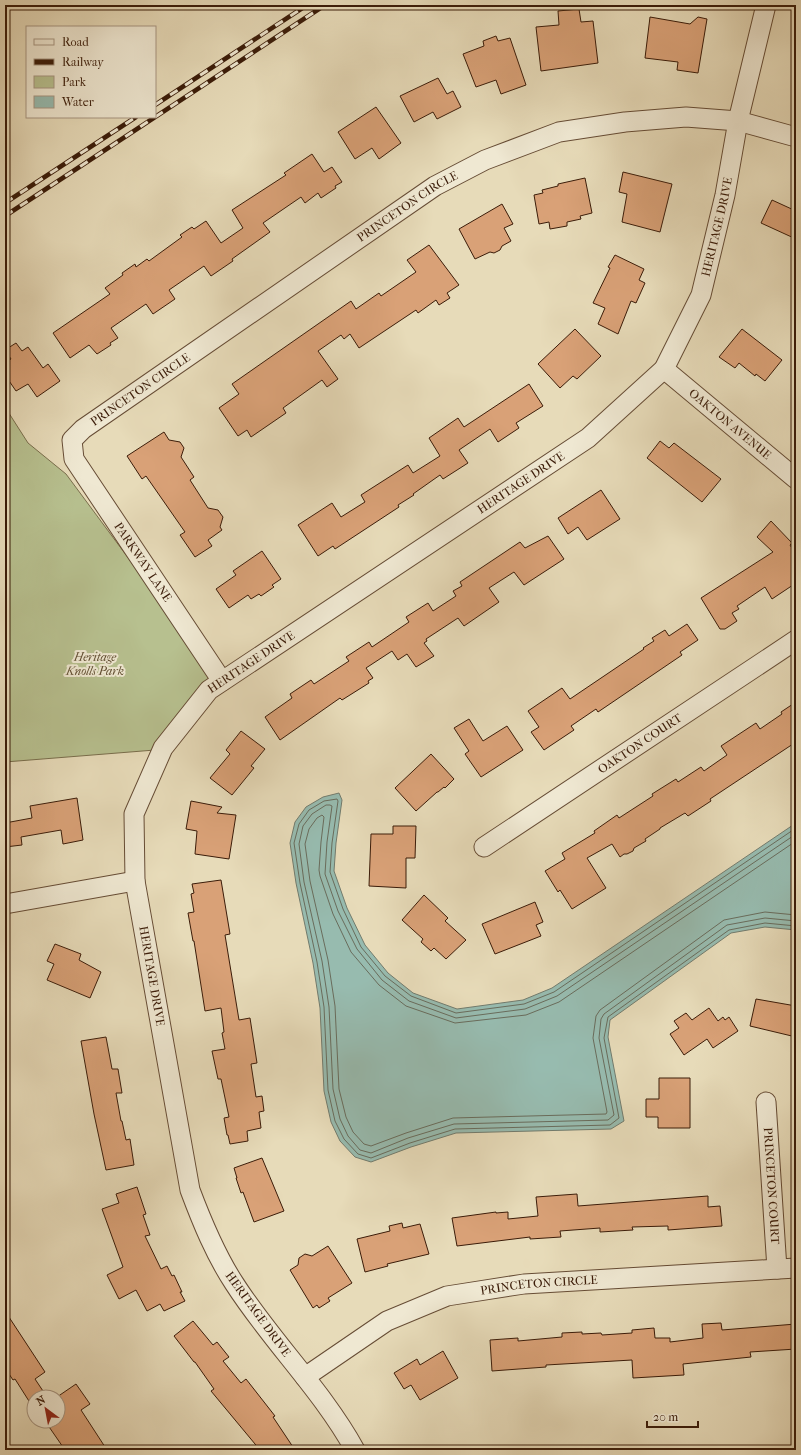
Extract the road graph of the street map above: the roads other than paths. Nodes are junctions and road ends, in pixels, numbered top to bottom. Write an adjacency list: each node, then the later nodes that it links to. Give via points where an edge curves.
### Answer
1 (766, 5): 2 (street, HERITAGE DRIVE)
2 (738, 121): 3 (street, PRINCETON CIRCLE); 4 (street, HERITAGE DRIVE, via 725,195 701,295); 5 (street, PRINCETON CIRCLE, via 686,117 625,122 559,132 485,160 435,186 83,429)
3 (796, 137)
4 (664, 369): 6 (street, OAKTON AVENUE); 8 (street, HERITAGE DRIVE, via 588,438)
5 (72, 440): 8 (street, PARKWAY LANE, via 74,459)
6 (796, 479)
7 (796, 640): 9 (street, OAKTON COURT)
8 (222, 681): 10 (street, HERITAGE DRIVE, via 209,690 163,748 134,814)
9 (484, 847)
10 (135, 880): 11 (street); 15 (street, HERITAGE DRIVE, via 190,1190 203,1225 224,1268)
11 (5, 904)
12 (766, 1102): 14 (street, PRINCETON COURT)
13 (796, 1268): 14 (street, PRINCETON CIRCLE)
14 (777, 1269): 15 (street, PRINCETON CIRCLE, via 524,1284 447,1296 387,1321)
15 (305, 1377): 16 (street, HERITAGE DRIVE)
16 (355, 1450)

